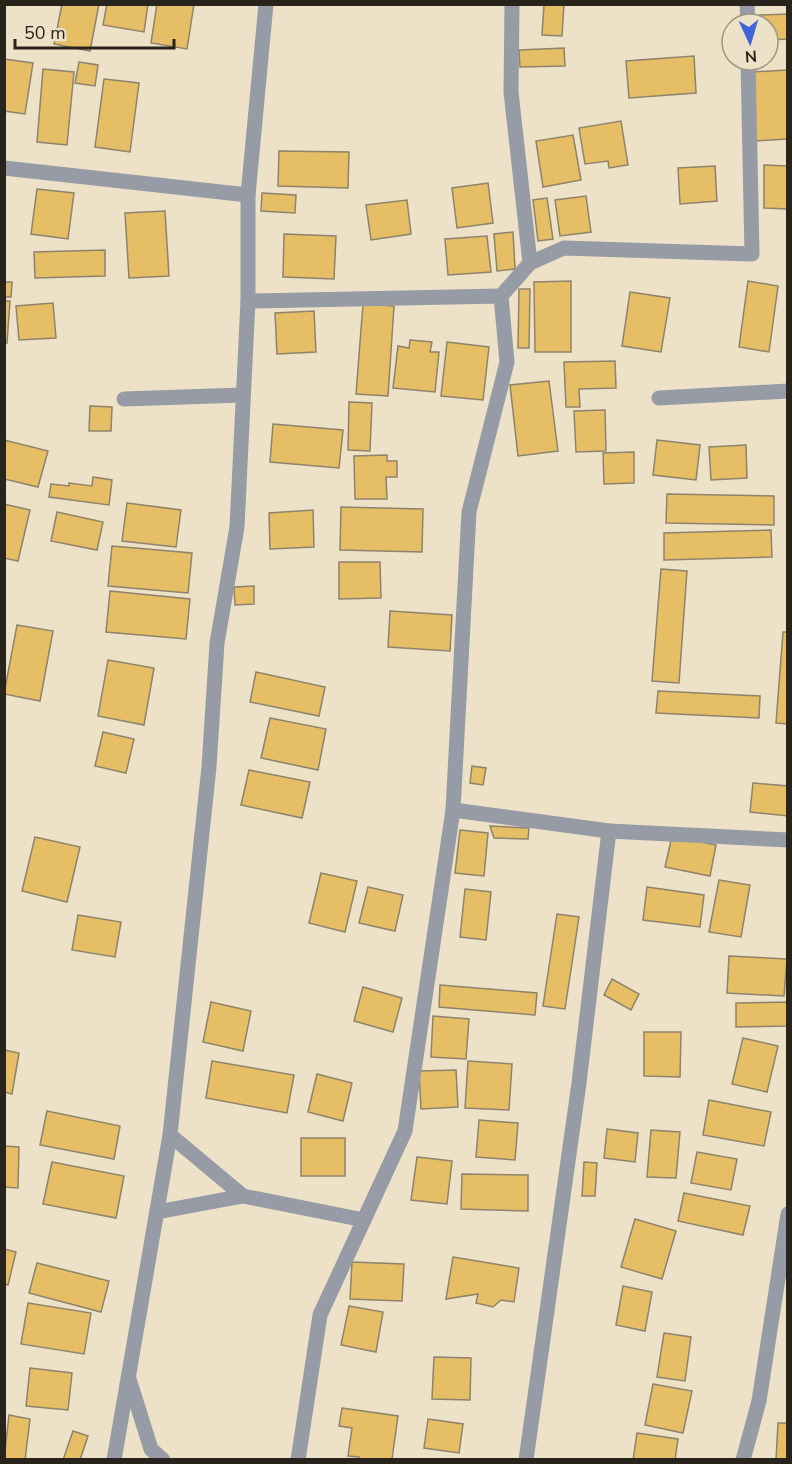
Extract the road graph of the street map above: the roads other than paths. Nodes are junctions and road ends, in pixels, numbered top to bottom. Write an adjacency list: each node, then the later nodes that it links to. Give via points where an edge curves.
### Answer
1 (266, 4): 5 (street)
2 (512, 4): 6 (street, via 511,92)
3 (748, 72): 6 (street, via 752,254 564,248)
4 (4, 168): 5 (street)
5 (248, 195): 8 (street)
6 (530, 263): 7 (street)
7 (501, 296): 8 (street); 13 (street, via 507,362 469,512)
8 (248, 301): 10 (street)
9 (788, 391): 11 (street)
10 (243, 395): 12 (street); 16 (street, via 237,527 217,643 209,767)
11 (659, 398)
12 (124, 399)
13 (453, 810): 14 (street); 20 (street, via 405,1131)
14 (609, 831): 15 (street); 25 (street, via 579,1083)
15 (788, 840)
16 (170, 1134): 17 (street); 18 (street)
17 (243, 1196): 18 (street); 20 (street)
18 (157, 1212): 21 (street)
19 (788, 1214): 26 (street, via 759,1401)
20 (364, 1220): 24 (street, via 320,1315)
21 (128, 1376): 22 (street); 23 (street, via 152,1449)
22 (114, 1460)
23 (163, 1460)
24 (298, 1460)
25 (526, 1460)
26 (743, 1460)

